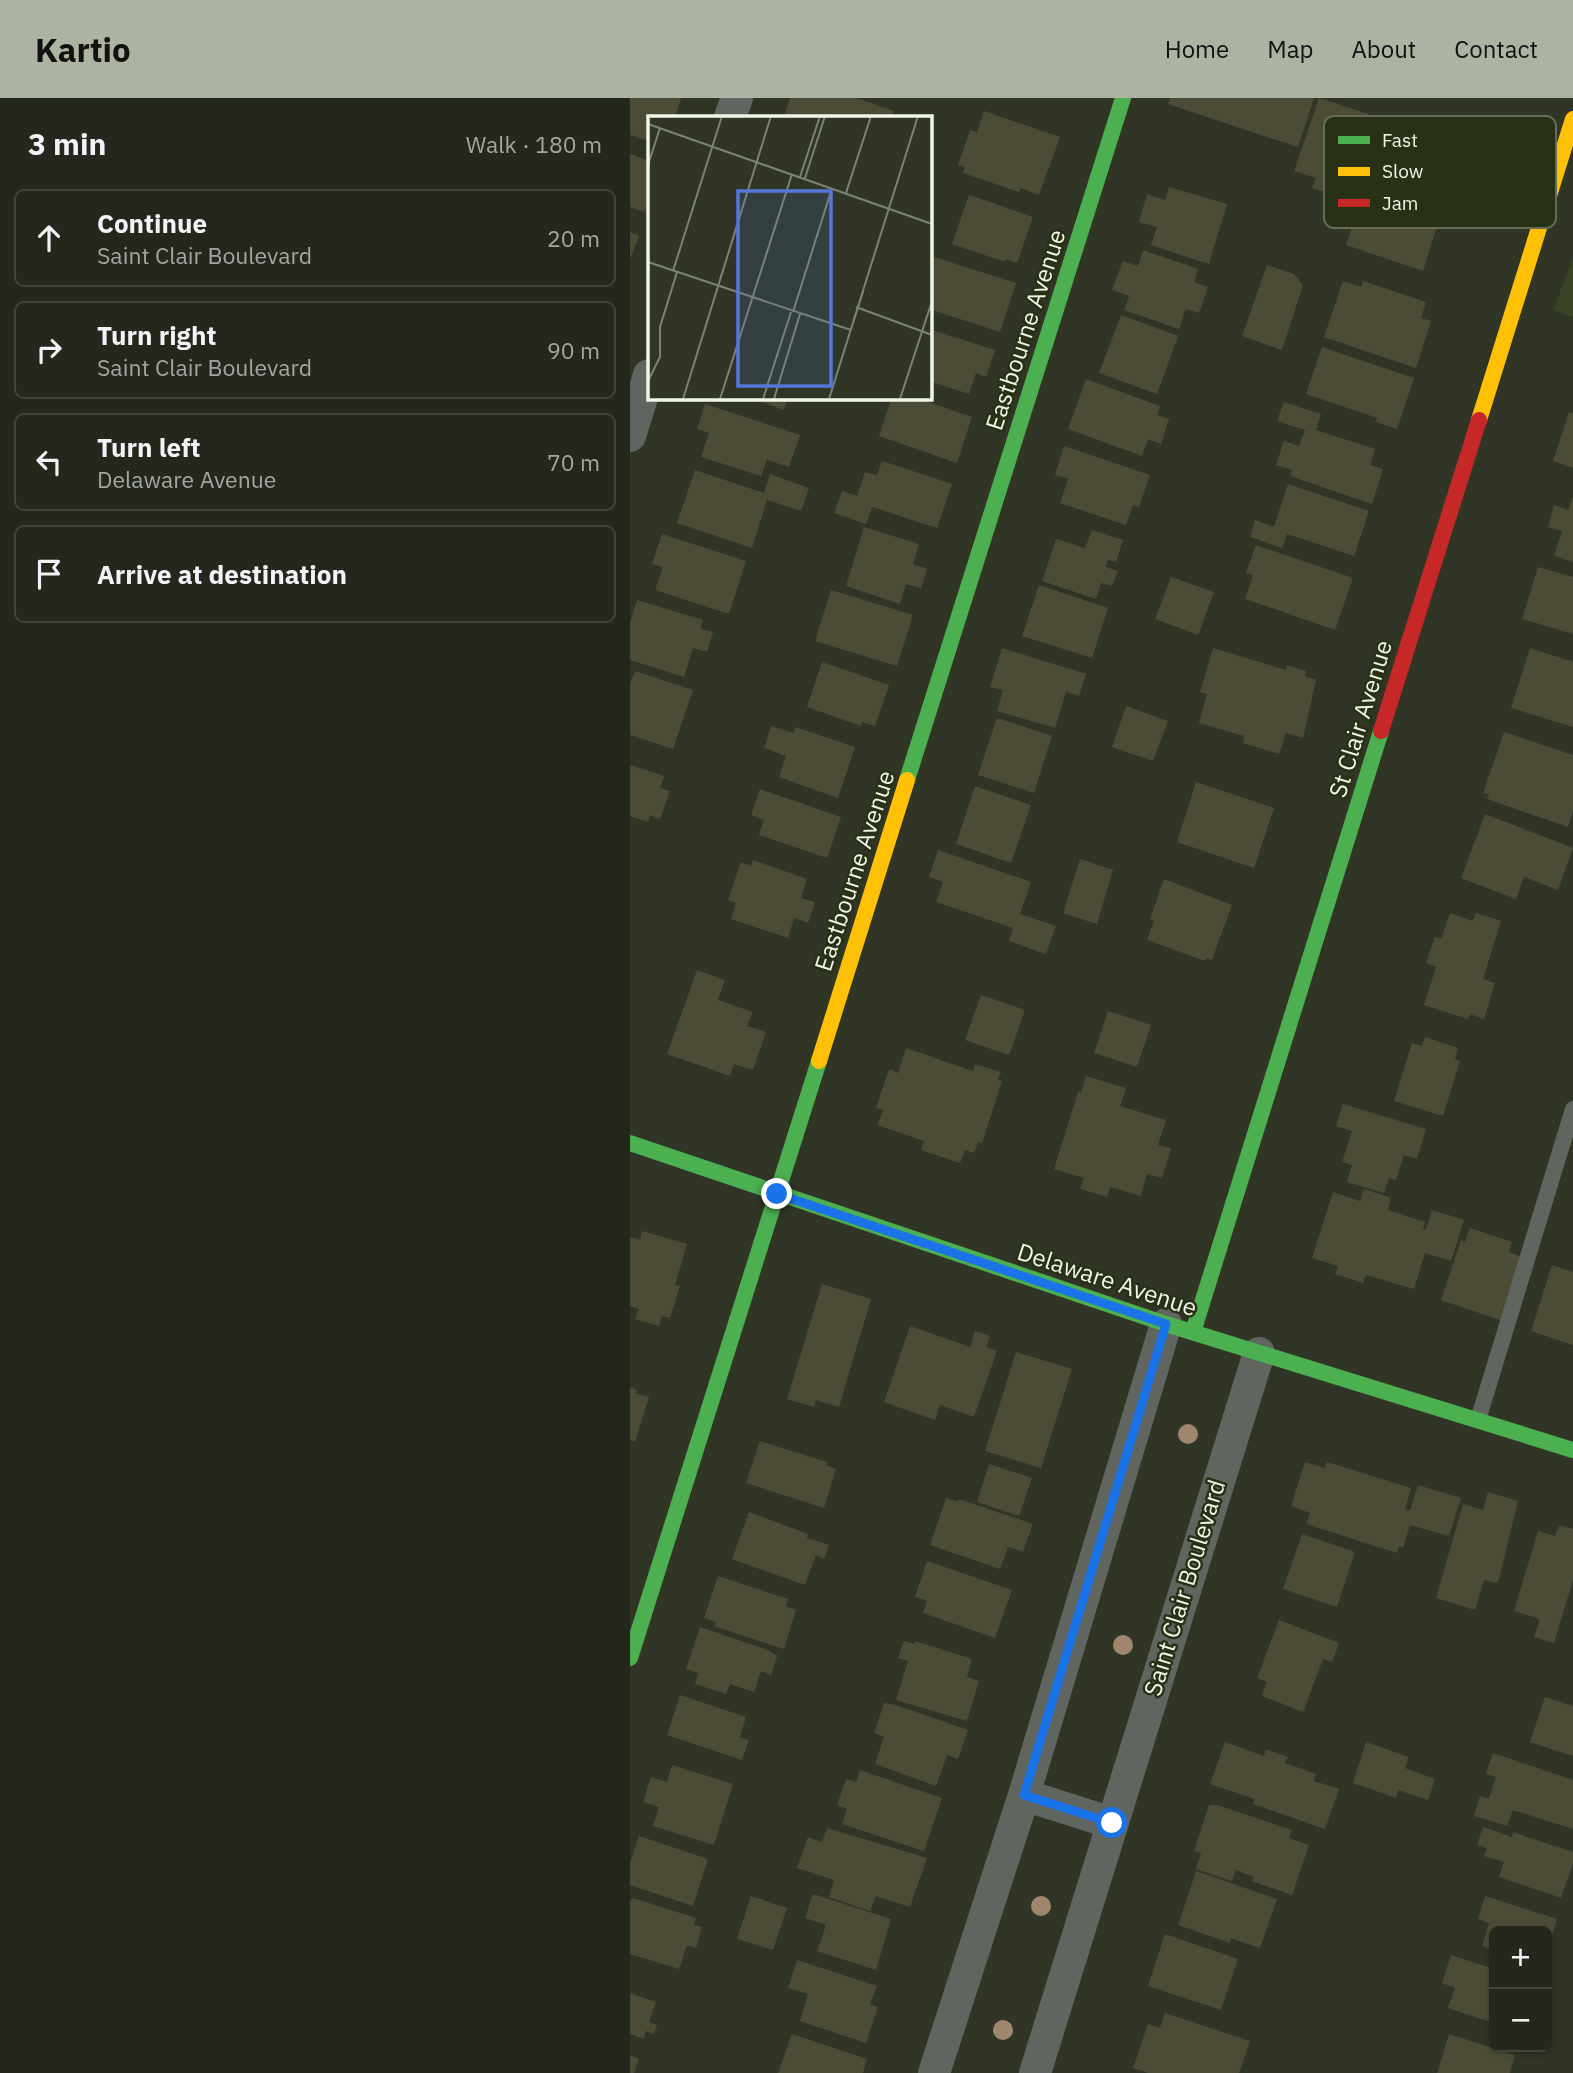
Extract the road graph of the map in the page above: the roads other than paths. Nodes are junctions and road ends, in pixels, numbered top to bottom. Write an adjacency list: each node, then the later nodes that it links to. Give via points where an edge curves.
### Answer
1 (737, 98): 3 (street)
2 (1123, 98): 11 (street, Eastbourne Avenue)
3 (730, 116)
4 (1573, 119): 5 (street, St Clair Avenue)
5 (1556, 171)
6 (1537, 228): 12 (street, St Clair Avenue)
7 (648, 378): 8 (street)
8 (630, 436)
9 (1573, 1109): 14 (lane)
10 (630, 1143): 11 (street, Delaware Avenue)
11 (777, 1194): 12 (street, Delaware Avenue); 16 (street, Eastbourne Avenue)
12 (1179, 1328): 13 (street, Delaware Avenue); 17 (street)
13 (1259, 1353): 14 (street, Delaware Avenue); 18 (street, Saint Clair Boulevard)
14 (1478, 1420): 15 (street, Delaware Avenue)
15 (1573, 1450)
16 (630, 1658)
17 (1024, 1795): 18 (street); 19 (street)
18 (1112, 1823): 20 (street, Saint Clair Boulevard)
19 (934, 2073)
20 (1035, 2073)

